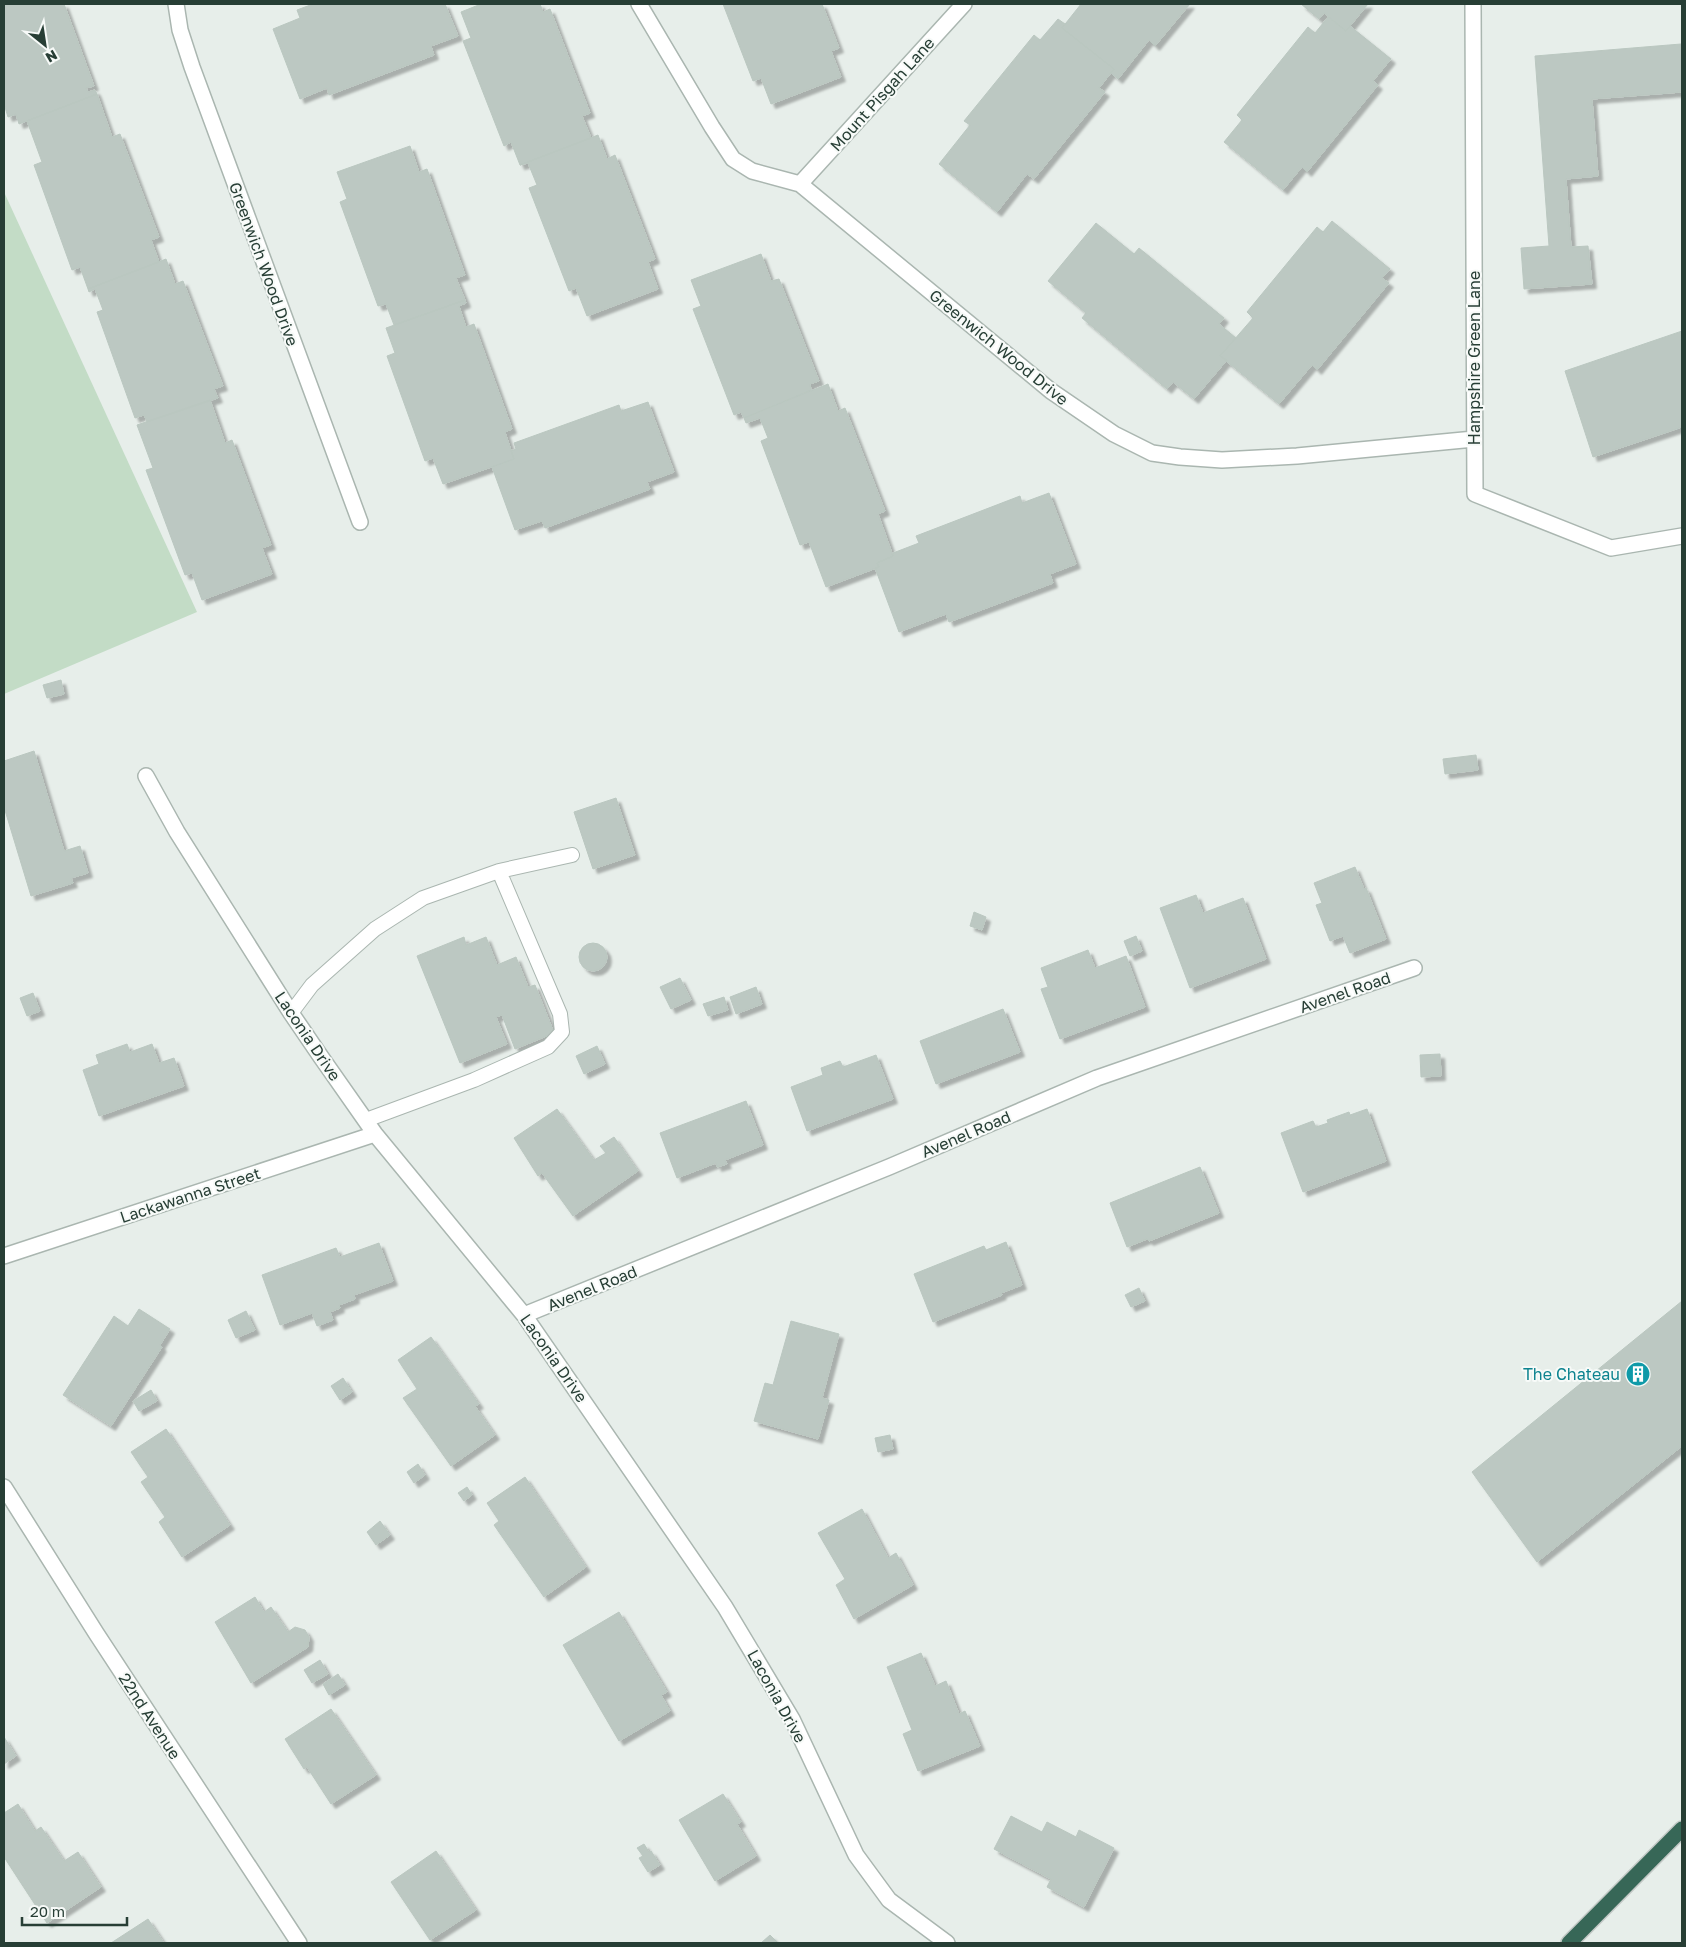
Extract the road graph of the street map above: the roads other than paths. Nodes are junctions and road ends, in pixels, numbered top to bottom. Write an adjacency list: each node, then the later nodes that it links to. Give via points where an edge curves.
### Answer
1 (176, 4): 7 (street, Greenwich Wood Drive, via 192,68)
2 (640, 4): 5 (street, Greenwich Wood Drive, via 733,159 752,171)
3 (1473, 4): 6 (street, Hampshire Green Lane)
4 (958, 6): 5 (street, Mount Pisgah Lane)
5 (800, 184): 6 (street, Greenwich Wood Drive, via 1051,391 1114,434 1152,453 1222,460)
6 (1474, 439): 8 (street, Hampshire Green Lane, via 1475,494 1611,548)
7 (360, 522)
8 (1682, 536)
9 (146, 776): 13 (street, Laconia Drive, via 176,832)
10 (572, 855): 11 (lane)
11 (499, 871): 13 (lane, via 423,898 375,929 312,985); 14 (lane, via 560,1014 562,1032 548,1047 474,1080)
12 (1414, 968): 17 (street, Avenel Road, via 1097,1078 889,1167)
13 (291, 1013): 14 (street, Laconia Drive)
14 (366, 1120): 15 (street, Laconia Drive)
15 (375, 1134): 16 (street, Lackawanna Street); 17 (street, Laconia Drive)
16 (4, 1256)
17 (524, 1315): 21 (street, Laconia Drive, via 725,1607 792,1719 856,1855 888,1900)
18 (4, 1487): 20 (street, 22nd Avenue, via 96,1634)
19 (1682, 1829): 22 (highway)
20 (299, 1943)
21 (947, 1943)
22 (1569, 1943)

